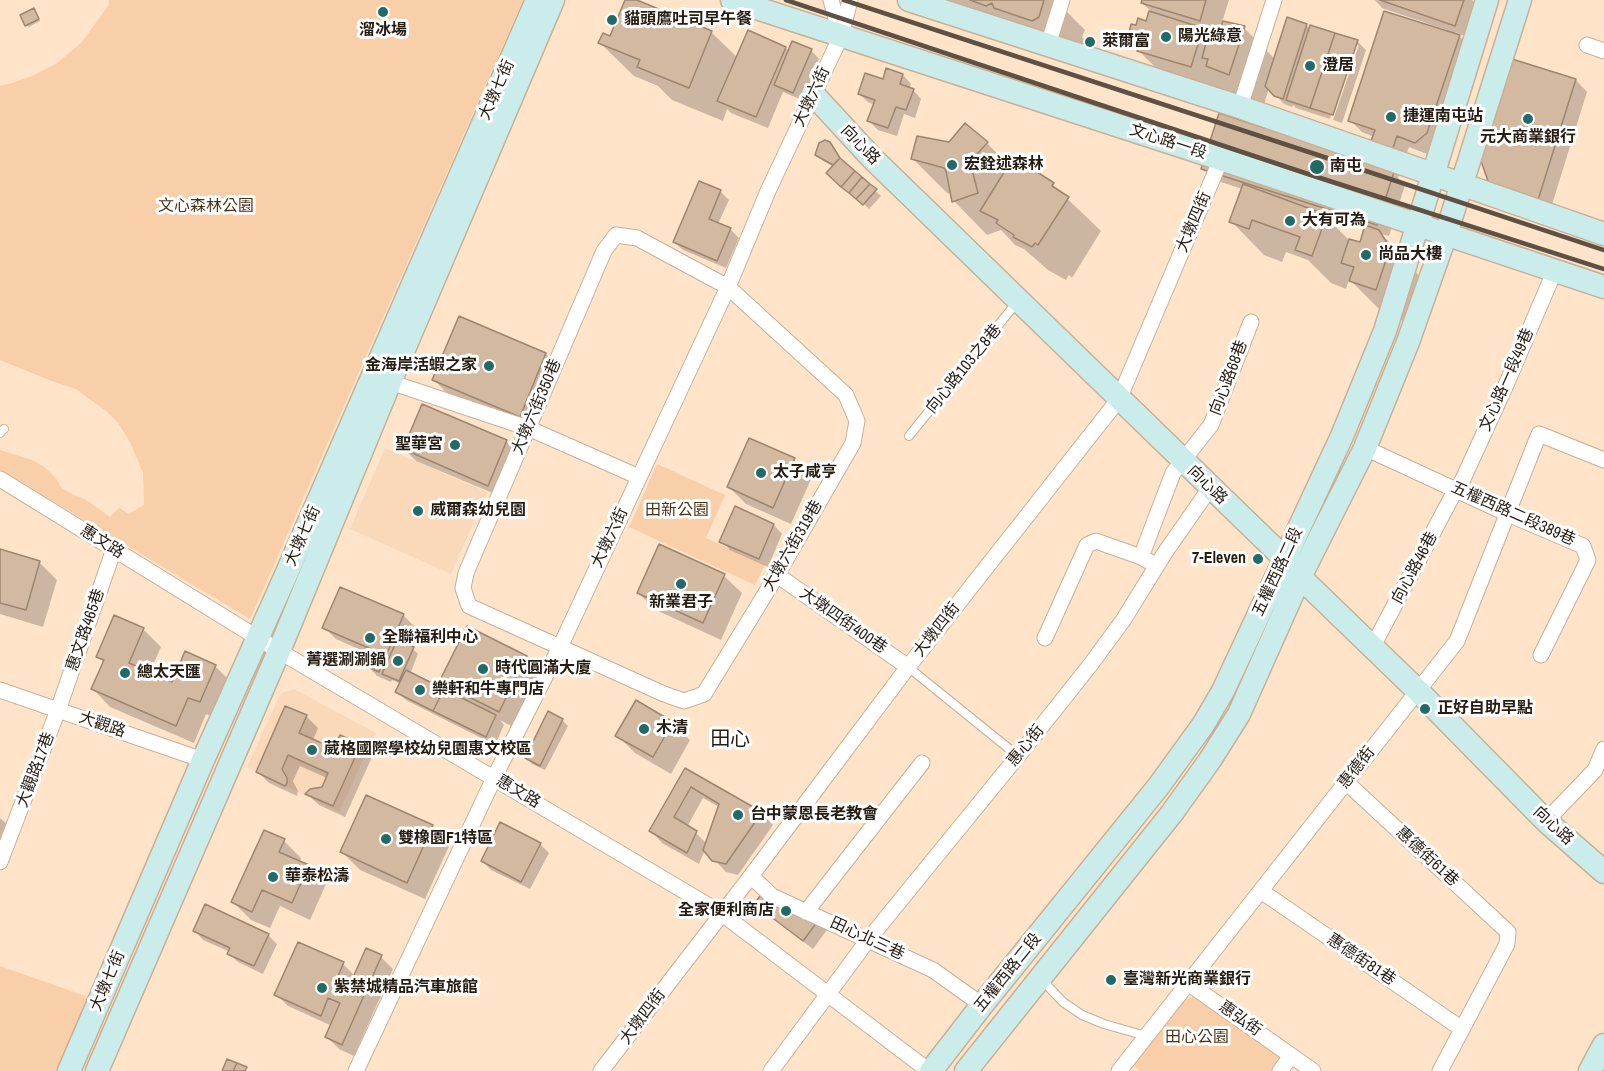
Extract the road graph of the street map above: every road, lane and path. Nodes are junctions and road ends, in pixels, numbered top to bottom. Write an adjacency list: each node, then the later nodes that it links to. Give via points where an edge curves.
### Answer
1 (537, 0): 46 (main road, 大墩七街)
2 (553, 0): 28 (main road, 大墩七街)
3 (732, 0): 11 (main road, 文心路一段)
4 (831, 0): 11 (street)
5 (850, 0): 11 (street, 大墩六街)
6 (909, 0): 12 (main road)
7 (1062, 0): 12 (street)
8 (1274, 0): 16 (street)
9 (1486, 0): 18 (main road, 五權西路二段)
10 (1520, 0): 19 (main road, 五權西路二段)
11 (841, 36): 15 (street, 大墩六街); 17 (main road, 文心路一段)
12 (1048, 45): 16 (main road)
13 (1587, 45): 14 (street)
14 (1604, 51)
15 (813, 94): 24 (street, 大墩六街); 26 (main road, 向心路, via 871,157)
16 (1240, 106): 18 (main road)
17 (1221, 159): 20 (main road, 文心路一段); 29 (street, 大墩四街)
18 (1434, 174): 19 (main road); 20 (main road, 五權西路二段)
19 (1461, 184): 21 (main road, 五權西路二段); 22 (main road)
20 (1418, 225): 21 (main road, 文心路一段); 42 (main road, 五權西路二段, via 1385,332 1342,436)
21 (1446, 234): 23 (main road, 文心路一段); 32 (main road, 五權西路二段)
22 (1604, 234)
23 (1556, 270): 25 (main road, 文心路一段); 38 (street, 文心路一段49巷)
24 (728, 287): 30 (street, 大墩六街350巷, via 637,238 616,236 604,251); 35 (street, 大墩六街); 44 (street, 大墩六街319巷, via 846,395 857,421 853,443)
25 (1604, 287)
26 (1018, 301): 29 (main road, 向心路); 31 (lane, 向心路103之8巷)
27 (1251, 322): 34 (street, 向心路68巷, via 1211,425)
28 (390, 382): 30 (street); 50 (main road, 大墩七街)
29 (1119, 399): 34 (main road, 向心路); 52 (street, 大墩四街)
30 (528, 428): 35 (street); 49 (street, 大墩六街350巷, via 463,588 469,606)
31 (909, 436)
32 (1365, 448): 38 (street, 五權西路二段389巷); 45 (main road, 五權西路二段)
33 (1604, 460): 39 (street, 惠德街, via 1539,434)
34 (1183, 462): 37 (main road, 向心路); 41 (street, via 1173,473)
35 (639, 477): 49 (street, 大墩六街)
36 (0, 479): 40 (street, 惠文路)
37 (1210, 488): 42 (main road, 向心路); 43 (street, 惠心街)
38 (1457, 490): 39 (street, 五權西路二段389巷); 48 (street, 向心路46巷)
39 (1508, 514): 51 (street, 五權西路二段389巷, via 1583,546 1588,560); 54 (street, 惠德街, via 1457,641)
40 (114, 549): 46 (street, 惠文路); 55 (street, 惠文路465巷)
41 (1141, 557): 43 (street); 47 (street, via 1096,541 1087,545)
42 (1284, 558): 45 (main road, 向心路); 73 (main road, 五權西路二段, via 1223,691 1203,725 1158,787)
43 (1158, 566): 57 (street, 惠心街, via 1118,628)
44 (777, 575): 49 (street, 大墩六街319巷, via 705,694 684,701); 52 (street, 大墩四街400巷)
45 (1300, 577): 48 (main road, 向心路); 70 (main road, 五權西路二段, via 1239,714 1210,760)
46 (258, 638): 50 (street, 惠文路); 58 (main road, 大墩七街)
47 (1045, 638)
48 (1373, 646): 54 (main road, 向心路)
49 (560, 647): 60 (street, 大墩六街)
50 (279, 651): 60 (street, 惠文路); 79 (main road, 大墩七街)
51 (1541, 655)
52 (908, 668): 57 (lane); 65 (street, 大墩四街)
53 (0, 690): 55 (street, 大觀路)
54 (1419, 691): 61 (street, 惠德街); 62 (main road, 向心路)
55 (58, 710): 58 (street, 大觀路); 63 (street, 大觀路17巷)
56 (1604, 749): 62 (street, via 1595,770)
57 (1018, 756): 69 (street, 惠心街)
58 (203, 760): 78 (main road, 大墩七街)
59 (922, 763): 67 (street)
60 (494, 778): 68 (street, 惠文路); 80 (street, 大墩六街)
61 (1346, 782): 66 (street, 惠德街); 74 (street, 惠德街61巷, via 1508,932 1507,944)
62 (1546, 821): 64 (main road, 向心路)
63 (0, 862)
64 (1604, 872)
65 (751, 876): 67 (street, 田心北三巷, via 772,896); 68 (street, 大墩四街)
66 (1261, 891): 71 (street, 惠德街); 74 (street, 惠德街81巷)
67 (807, 912): 69 (street, 田心北三巷)
68 (721, 913): 72 (street, 惠文路); 81 (street, 大墩四街)
69 (868, 940): 72 (street, 惠心街); 73 (street, 田心北三巷, via 933,970)
70 (1039, 978): 75 (lane, via 1082,1015); 84 (main road, 五權西路二段)
71 (1188, 983): 75 (street, 惠德街); 77 (street, 惠弘街)
72 (826, 994): 82 (street, 惠心街); 83 (street, 惠文路)
73 (982, 1005): 83 (main road, 五權西路二段)
74 (1462, 1029): 88 (street)
75 (1146, 1036): 85 (street, 惠德街)
76 (1604, 1045): 89 (main road)
77 (1292, 1056): 86 (street); 87 (street, 惠弘街)
78 (69, 1071)
79 (97, 1071)
80 (356, 1071)
81 (601, 1071)
82 (771, 1071)
83 (930, 1071)
84 (966, 1071)
85 (1119, 1071)
86 (1280, 1071)
87 (1313, 1071)
88 (1440, 1071)
89 (1590, 1071)

